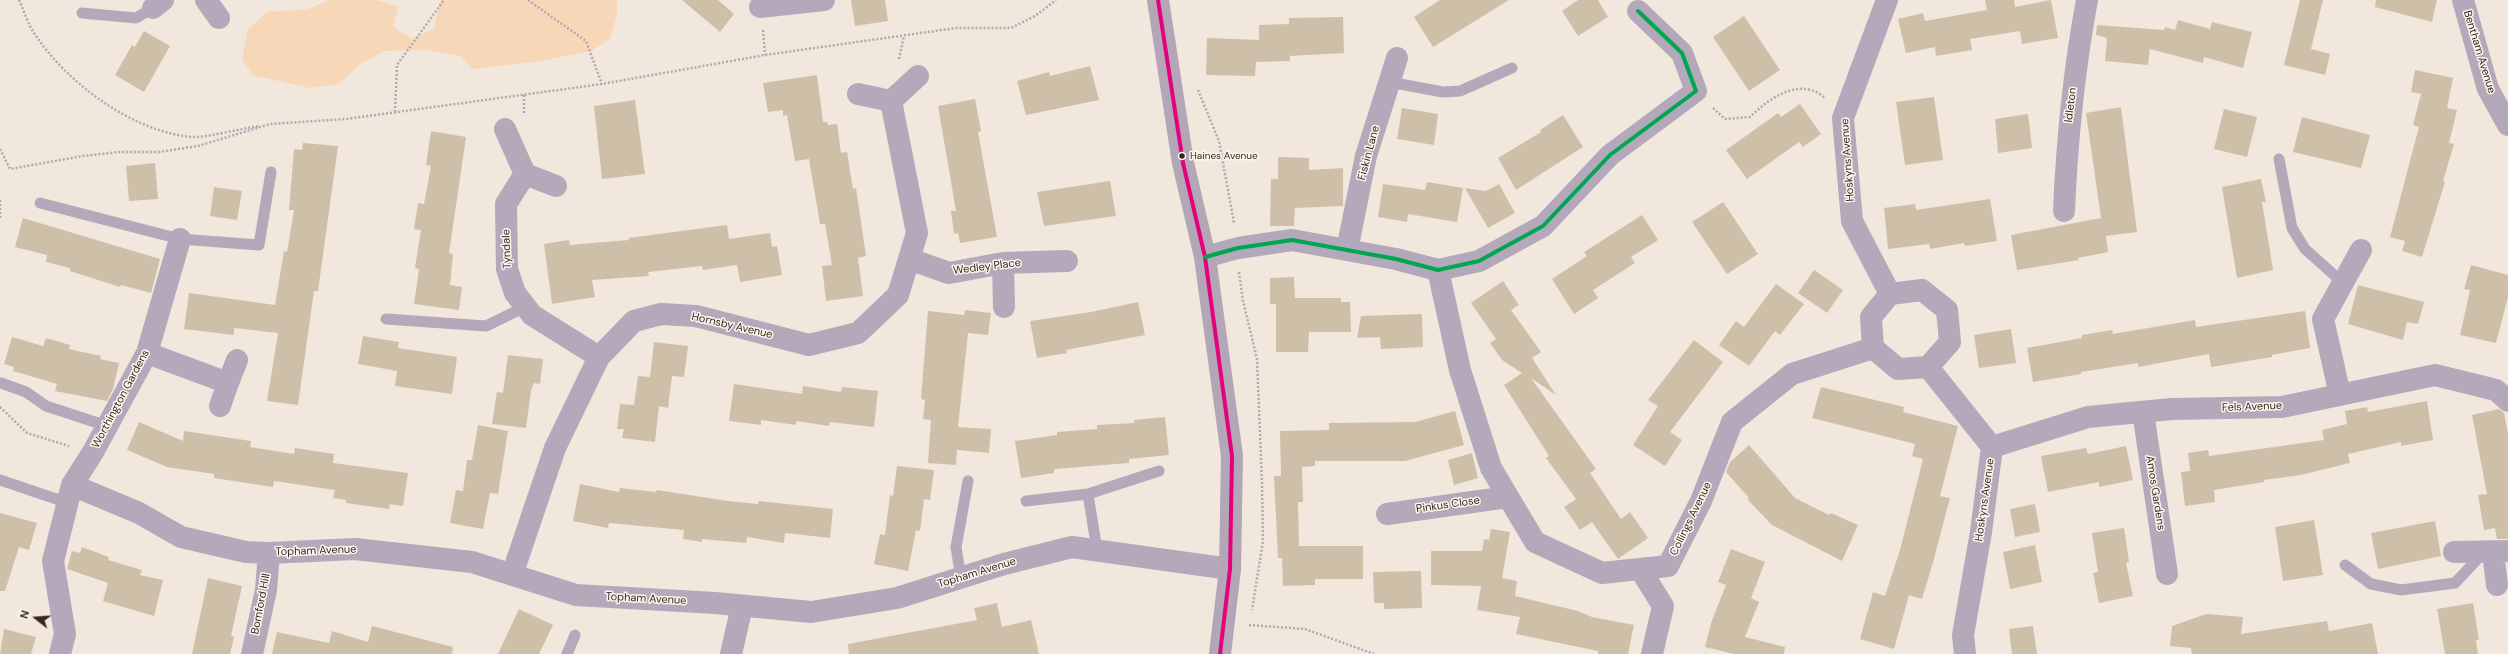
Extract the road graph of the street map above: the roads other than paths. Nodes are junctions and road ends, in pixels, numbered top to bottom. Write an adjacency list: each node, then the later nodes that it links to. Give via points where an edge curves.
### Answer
1 (206, 0): 12 (street)
2 (824, 0): 7 (street)
3 (1158, 0): 30 (street, via 1183,163)
4 (1886, 0): 36 (street, Hoskyns Avenue, via 1843,118 1852,221)
5 (2087, 0): 26 (street, Idleton, via 2077,52 2068,134)
6 (2463, 0): 19 (street, Bentham Avenue, via 2488,89)
7 (797, 1): 9 (street)
8 (158, 4): 11 (lane, via 136,18)
9 (760, 7)
10 (1638, 11): 34 (street, via 1682,52 1696,91 1610,155 1543,226 1479,262)
11 (82, 13)
12 (219, 18)
13 (1397, 58): 16 (street, Fiskin Lane)
14 (1512, 68): 16 (lane, via 1460,91 1443,92)
15 (918, 76): 18 (street)
16 (1389, 82): 28 (street, Fiskin Lane, via 1366,156)
17 (858, 94): 18 (street)
18 (891, 101): 31 (street, Hornsby Avenue, via 917,233)
19 (2508, 125)
20 (505, 129): 23 (street)
21 (2279, 159): 35 (lane, via 2292,228 2306,249)
22 (271, 172): 27 (lane, via 259,245)
23 (525, 174): 24 (street); 37 (street, Tyndale, via 506,204 507,269 515,293)
24 (556, 186)
25 (40, 203): 27 (lane)
26 (2064, 211)
27 (180, 239): 41 (street, Worthington Gardens)
28 (1348, 250): 30 (street, via 1292,240 1238,248); 34 (street)
29 (2361, 250): 35 (street)
30 (1205, 257): 66 (street, via 1232,456)
31 (909, 259): 33 (street, Wedley Place, via 949,273); 42 (street, Hornsby Avenue, via 898,295 858,333 809,345 696,316 660,314 634,321)
32 (1066, 261): 33 (street, Wedley Place)
33 (1003, 263): 38 (street)
34 (1438, 270): 58 (street, Collings Avenue, via 1460,370 1491,468)
35 (2342, 282): 47 (street, via 2323,319)
36 (1890, 294): 40 (street, via 1871,317); 44 (street, via 1922,290 1947,310 1950,342)
37 (526, 307): 39 (lane, via 486,326); 42 (street, Tyndale, via 532,315)
38 (1004, 307)
39 (386, 319)
40 (1873, 348): 44 (street, via 1898,369); 67 (street, Collings Avenue, via 1792,374 1732,422 1701,501 1668,566)
41 (147, 353): 45 (street); 51 (street, Worthington Gardens)
42 (599, 357): 69 (street, Hornsby Avenue, via 555,448)
43 (237, 360): 45 (street)
44 (1928, 367): 52 (street, Hoskyns Avenue)
45 (228, 383): 49 (street)
46 (2, 384): 51 (lane, via 26,392 46,406)
47 (2340, 395): 48 (street, Fels Avenue, via 2435,375 2496,390); 50 (street, Fels Avenue, via 2282,408)
48 (2508, 401)
49 (220, 406)
50 (2143, 412): 52 (street, Fels Avenue, via 2088,417); 68 (street, Amos Gardens)
51 (107, 426): 56 (street, Worthington Gardens)
52 (1992, 447): 80 (street, Hoskyns Avenue, via 1981,532 1963,635)
53 (1159, 471): 57 (lane)
54 (0, 480): 56 (lane)
55 (968, 481): 70 (lane, via 956,547)
56 (70, 494): 64 (street, Topham Avenue, via 139,513 181,537 246,552); 74 (street, Worthington Gardens, via 52,561 65,634)
57 (1088, 494): 59 (lane); 61 (lane)
58 (1508, 497): 60 (street, Pinkus Close); 67 (street, Collings Avenue, via 1535,542 1602,573)
59 (1026, 501)
60 (1387, 514)
61 (1096, 550): 66 (street, Topham Avenue); 70 (street, Topham Avenue, via 1072,547)
62 (2454, 552): 63 (street)
63 (2495, 552): 65 (lane, via 2455,583 2401,590 2372,584); 71 (street)
64 (269, 553): 69 (street, Topham Avenue, via 355,549 472,562); 75 (street, Bomford Hill, via 266,590)
65 (2345, 565)
66 (1230, 569): 78 (street)
67 (1640, 569): 79 (street, via 1663,606)
68 (2167, 574)
69 (512, 575): 72 (street, Topham Avenue, via 576,596)
70 (961, 578): 72 (street, Topham Avenue, via 897,598 811,612)
71 (2497, 585)
72 (742, 606): 77 (street)
73 (575, 635): 76 (lane)
74 (60, 654)
75 (252, 654)
76 (568, 654)
77 (731, 654)
78 (1220, 654)
79 (1652, 654)
80 (1964, 654)

